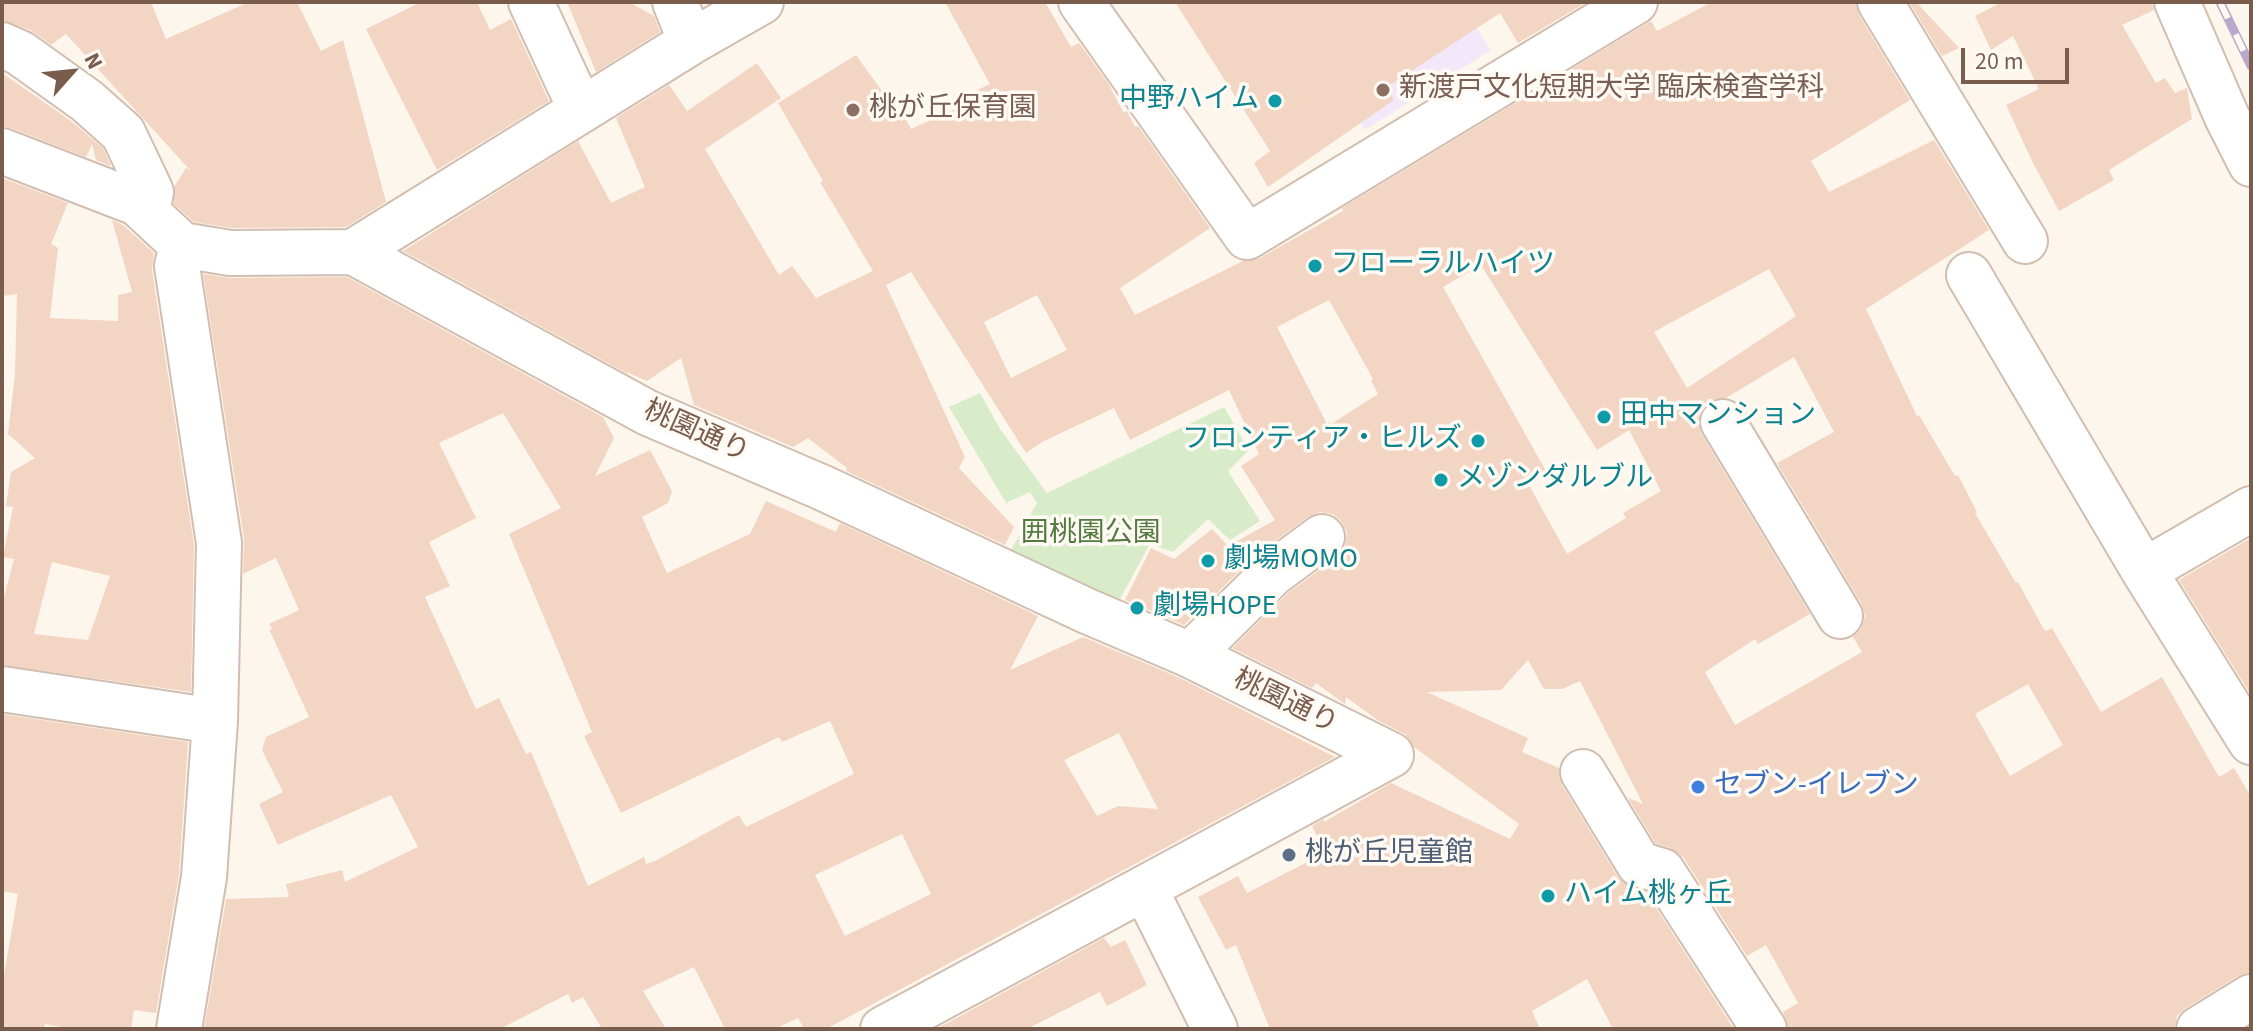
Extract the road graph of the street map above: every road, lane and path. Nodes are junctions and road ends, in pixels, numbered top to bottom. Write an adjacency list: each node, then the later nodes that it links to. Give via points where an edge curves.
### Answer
1 (531, 2): 10 (street)
2 (675, 2): 8 (street)
3 (761, 2): 8 (street)
4 (1081, 2): 5 (street, via 1247,237)
5 (1635, 2)
6 (1880, 2): 14 (street)
7 (2177, 2): 12 (street)
8 (691, 42): 10 (street)
9 (2, 45): 13 (street, via 87,101 123,133 151,192)
10 (581, 110): 16 (street)
11 (2, 151): 13 (street, via 137,203)
12 (2251, 164)
13 (147, 212): 15 (street)
14 (2025, 241)
15 (182, 245): 16 (street, 桃園通り, via 230,253); 25 (street, via 177,266 219,543)
16 (353, 252): 23 (street, 桃園通り, via 648,413)
17 (1969, 275): 21 (street)
18 (1723, 422): 22 (street)
19 (2251, 509): 21 (street)
20 (1322, 537): 23 (street, via 1272,574)
21 (2144, 571): 26 (street)
22 (1840, 616)
23 (1190, 655): 28 (street, 桃園通り, via 1391,755)
24 (2, 689): 25 (street)
25 (215, 721): 30 (street, via 204,877)
26 (2251, 742)
27 (1583, 772): 33 (street, via 1639,864 1662,871)
28 (1145, 889): 31 (street); 32 (street)
29 (2251, 997): 34 (street)
30 (182, 1012)
31 (890, 1027)
32 (1215, 1029)
33 (1764, 1029)
34 (2199, 1029)

